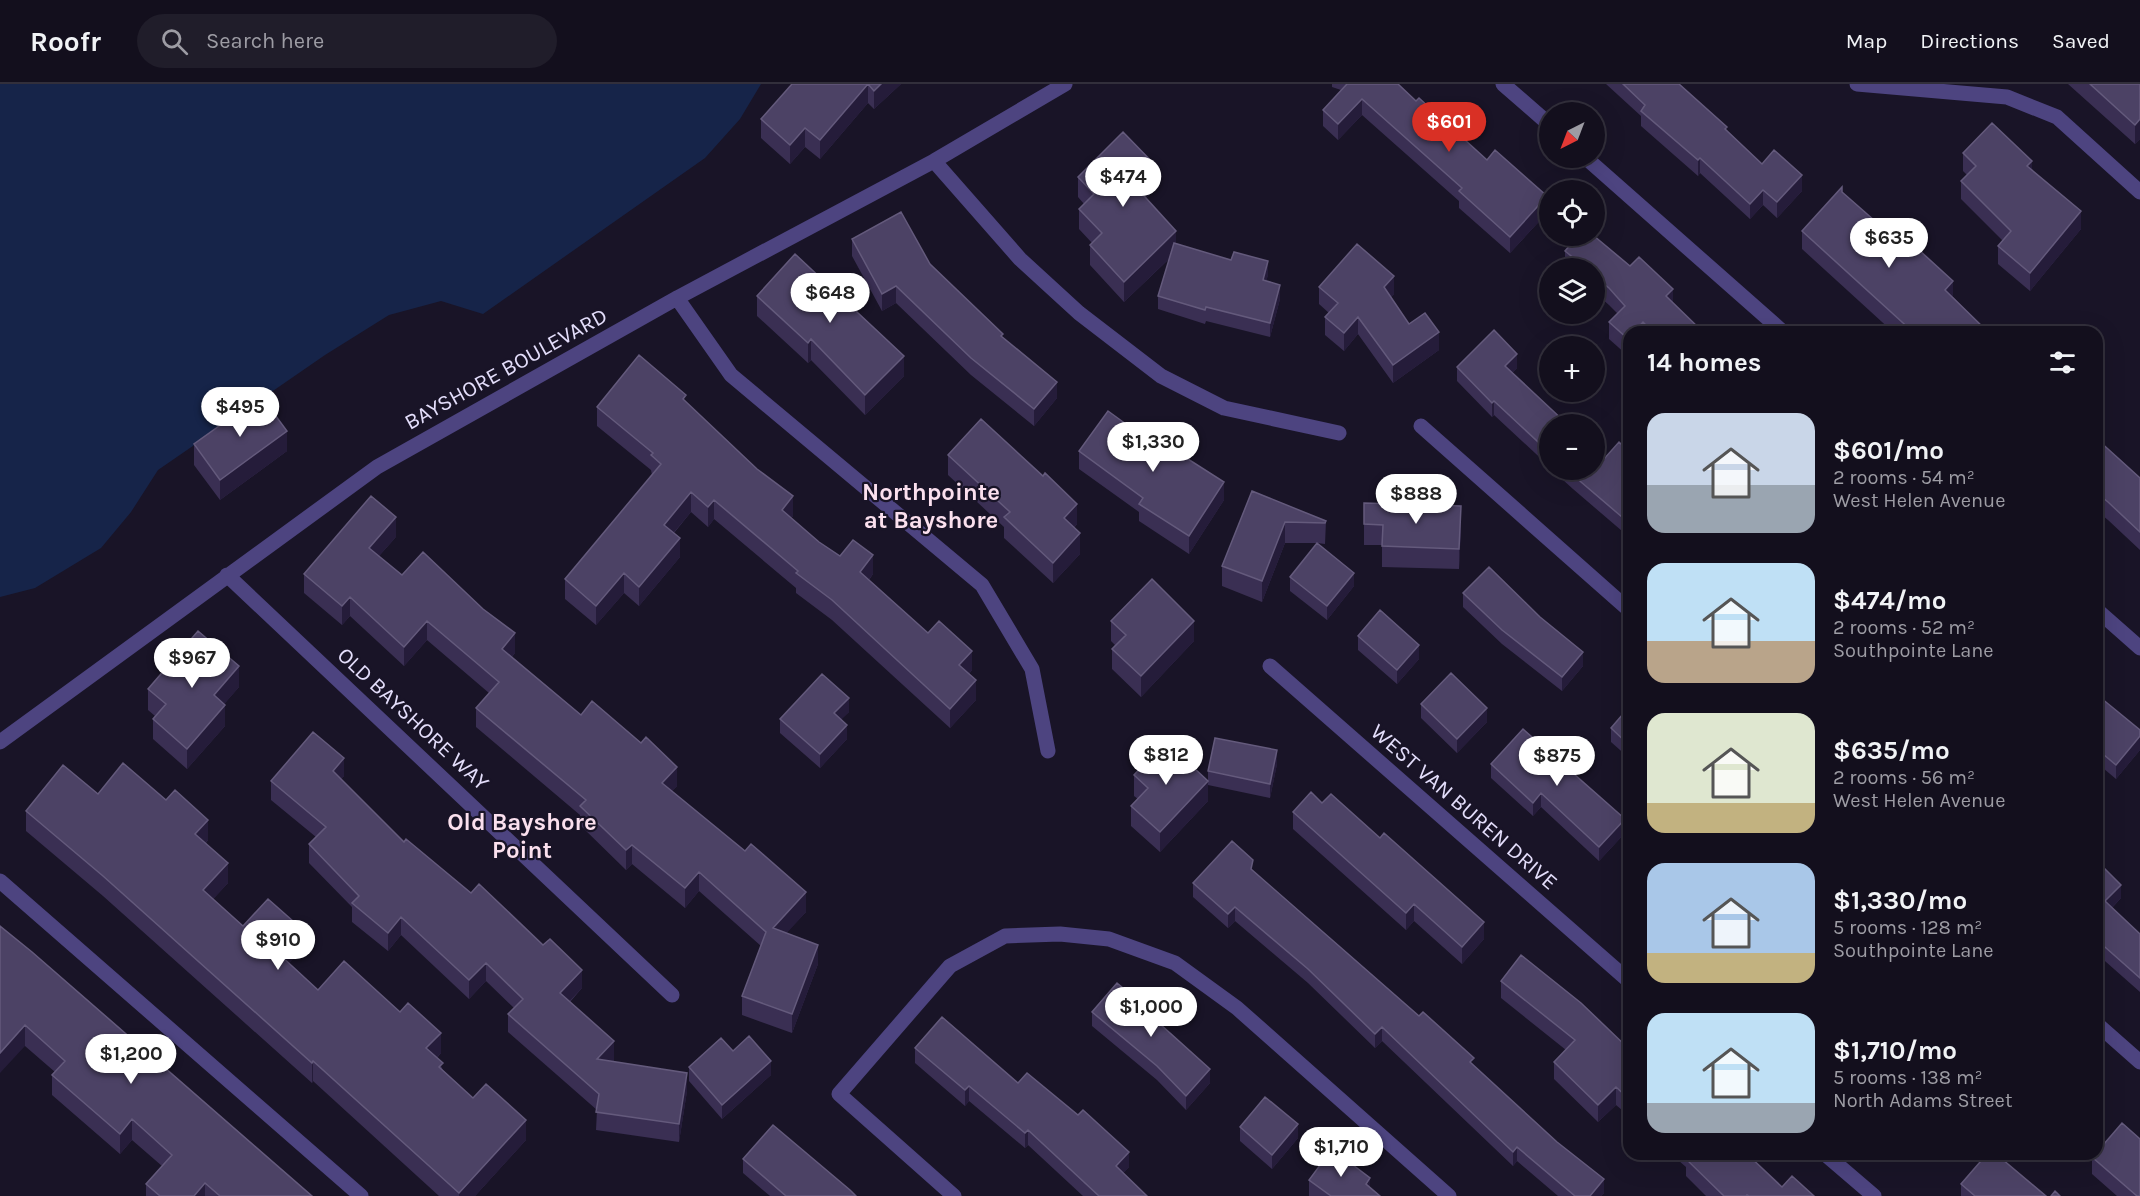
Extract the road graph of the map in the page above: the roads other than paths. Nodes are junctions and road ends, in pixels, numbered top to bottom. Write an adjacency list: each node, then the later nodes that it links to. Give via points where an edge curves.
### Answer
1 (1065, 84): 5 (street, BAYSHORE BOULEVARD)
2 (1503, 84): 4 (street)
3 (1857, 84): 7 (street, via 2007,97 2057,117)
4 (1539, 115)
5 (934, 160): 8 (street, BAYSHORE BOULEVARD); 11 (street, via 1020,259 1078,313 1161,376 1224,408)
6 (1597, 168): 9 (street)
7 (2140, 192)
8 (677, 298): 12 (street, BAYSHORE BOULEVARD, via 377,467); 18 (street, via 731,375 982,585 1032,669)
9 (1776, 326)
10 (1421, 426): 13 (street)
11 (1339, 433)
12 (227, 575): 17 (street, BAYSHORE BOULEVARD); 21 (street, OLD BAYSHORE WAY)
13 (1623, 605)
14 (2103, 615): 15 (street)
15 (2140, 648)
16 (1270, 666): 20 (street, WEST VAN BUREN DRIVE)
17 (0, 742)
18 (1048, 751)
19 (0, 881): 25 (street)
20 (1623, 976)
21 (672, 995)
22 (2103, 1028): 23 (street)
23 (2140, 1062)
24 (1832, 1160): 28 (street)
25 (361, 1196)
26 (954, 1196): 27 (street, via 838,1094 950,966 1005,936 1060,934 1109,939 1175,963 1237,1008)
27 (1449, 1196)
28 (1874, 1196)

